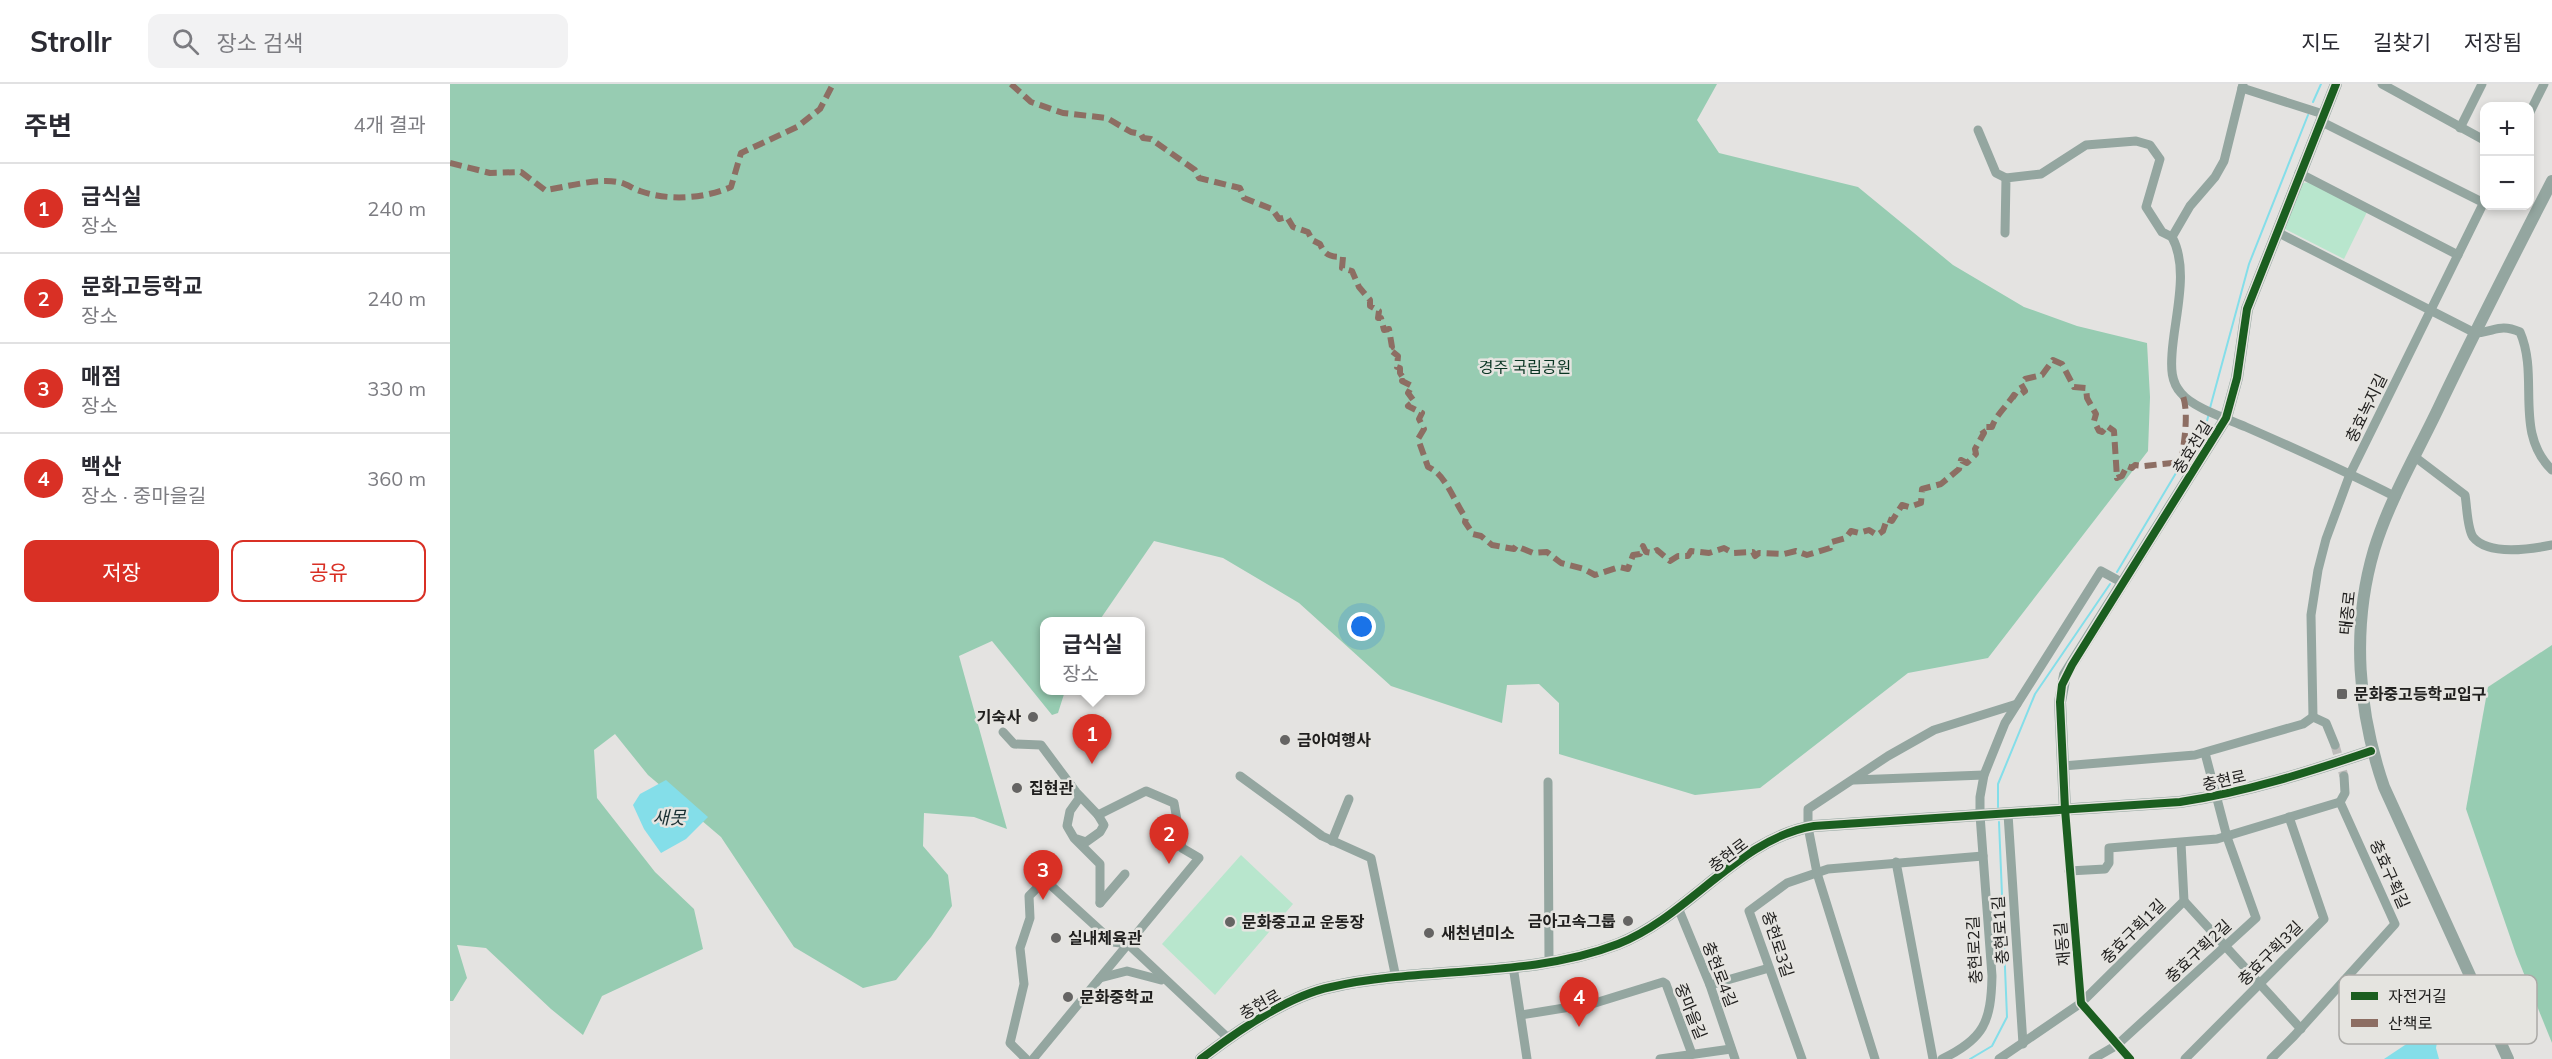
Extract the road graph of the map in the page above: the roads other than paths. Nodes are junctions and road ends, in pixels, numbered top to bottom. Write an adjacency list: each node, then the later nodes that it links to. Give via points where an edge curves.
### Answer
1 (2336, 84): 7 (street, 충효천길)
2 (2382, 84): 8 (street)
3 (2482, 84): 8 (street)
4 (2544, 84): 6 (street)
5 (2243, 86): 7 (street); 18 (street, via 2224,161)
6 (2534, 103)
7 (2321, 117): 11 (street, 충효천길); 14 (street, 충효녹지길)
8 (2460, 128): 10 (street)
9 (1978, 130): 12 (street, via 1996,173)
10 (2480, 138)
11 (2299, 173): 16 (street, 충효천길); 19 (street)
12 (2006, 178): 17 (street); 18 (street, via 2041,174 2086,144 2136,141 2150,145 2160,159 2146,207 2162,232)
13 (2552, 181): 21 (street, 태종로)
14 (2480, 200)
15 (2480, 210): 19 (street, 충효녹지길)
16 (2277, 232): 20 (street); 22 (street, 충효천길, via 2247,309 2237,378)
17 (2005, 233)
18 (2172, 237): 22 (street, 충효천길, via 2180,257 2171,363 2173,381 2181,395)
19 (2458, 255): 20 (street, 충효녹지길)
20 (2431, 310): 21 (street); 25 (street, 충효녹지길)
21 (2475, 333): 23 (street, 태종로); 24 (street, via 2497,327 2520,332 2528,350 2528,426 2544,462)
22 (2226, 418): 25 (street); 28 (street, 충효천길)
23 (2415, 457): 26 (street, 태종로); 27 (street, via 2465,495 2472,536 2481,544 2518,551)
24 (2552, 470)
25 (2350, 474): 26 (street); 30 (street, 충효녹지길, via 2326,539 2315,584 2310,644)
26 (2396, 497): 33 (street, 태종로, via 2374,549 2362,614 2361,669)
27 (2552, 545)
28 (2123, 583): 29 (street, via 2101,571); 35 (street, 충효천길, via 2062,685)
29 (2017, 704): 36 (street, 충현로2길); 40 (street, via 1992,710 1978,719 1947,725)
30 (2313, 717): 32 (street, via 2326,723); 34 (street, via 2303,724)
31 (1003, 732): 41 (street, via 1014,744 1041,745)
32 (2335, 745)
33 (2371, 750): 42 (street, 충현로, via 2314,771); 68 (street, 태종로)
34 (2205, 753): 35 (street, via 2174,759); 42 (street)
35 (2063, 766): 45 (street, 충효천길)
36 (1984, 775): 40 (street, via 1876,777); 48 (street, 충현로2길)
37 (1240, 776): 53 (street)
38 (2344, 776): 44 (street, via 2345,793)
39 (1548, 782): 64 (street)
40 (1849, 782): 50 (street, via 1808,809)
41 (1080, 796): 47 (street); 52 (street, via 1070,811 1067,826)
42 (2216, 797): 45 (street, 충현로); 51 (street)
43 (1349, 799): 53 (street)
44 (2340, 802): 49 (street); 67 (street, 충효구획길, via 2395,924)
45 (2065, 809): 46 (street, 충현로); 57 (street, 재동길)
46 (2008, 814): 48 (street, 충현로); 79 (street, 충현로1길)
47 (1098, 815): 52 (street, via 1104,825 1100,832 1086,842); 62 (street, via 1146,791 1174,803 1182,848 1199,858)
48 (1980, 815): 50 (street, 충현로); 55 (street, 충현로2길)
49 (2289, 817): 51 (street); 71 (street, 충효구획3길, via 2324,919)
50 (1808, 827): 58 (street); 61 (street, 충현로, via 1764,844)
51 (2227, 837): 54 (street); 63 (street, 충효구획2길, via 2256,918)
52 (1074, 838): 59 (street, via 1100,864 1100,903)
53 (1332, 841): 70 (street, via 1371,858)
54 (2181, 843): 57 (street, via 2109,848 2105,869); 60 (street, 충효구획1길)
55 (1983, 856): 56 (street, 충현로3길); 93 (street, 충현로2길, via 1992,976 1990,1005 1979,1036)
56 (1896, 862): 58 (street, 충현로3길); 92 (street)
57 (2069, 871): 75 (street, 재동길)
58 (1817, 873): 66 (street, 충현로3길, via 1787,883 1749,911); 91 (street)
59 (1125, 874)
60 (2184, 901): 63 (street); 75 (street, 충효구획1길)
61 (1679, 910): 64 (street, 충현로, via 1619,944); 72 (street, 충현로4길)
62 (1128, 944): 69 (street); 74 (street); 84 (street, via 1113,942 1045,880 1029,896 1030,918 1020,948 1024,984 1010,1043)
63 (2226, 947): 71 (street); 81 (street, 충효구획2길)
64 (1549, 961): 65 (street, 충현로)
65 (1513, 966): 70 (street, 충현로); 76 (street)
66 (1769, 968): 72 (street); 90 (street, 충현로3길)
67 (2349, 975)
68 (2470, 975)
69 (1100, 978): 74 (street, via 1127,971 1157,977); 85 (street)
70 (1396, 978): 78 (street, 충현로, via 1329,987 1291,1002)
71 (2260, 984): 77 (street); 97 (street, 충효구획3길)
72 (1710, 985): 82 (street, 충현로4길)
73 (2339, 987): 77 (street, 충효구획길)
74 (1176, 990): 78 (street)
75 (2081, 1004): 79 (street, 충효구획1길); 81 (street)
76 (1521, 1015): 83 (street, 중마을길, via 1595,1003 1663,982); 87 (street)
77 (2301, 1029): 98 (street, 충효구획길)
78 (1228, 1038): 86 (street, 충현로)
79 (2024, 1044): 94 (street, 충효구획1길)
80 (2501, 1044): 99 (street, 태종로)
81 (2117, 1046): 95 (street, 충효구획2길); 96 (street)
82 (1731, 1049): 83 (street); 89 (street, 충현로4길)
83 (1692, 1054): 88 (street)
84 (1026, 1059)
85 (1033, 1059)
86 (1201, 1059)
87 (1527, 1059)
88 (1660, 1059)
89 (1735, 1059)
90 (1802, 1059)
91 (1875, 1059)
92 (1933, 1059)
93 (1942, 1059)
94 (1999, 1059)
95 (2093, 1059)
96 (2130, 1059)
97 (2185, 1059)
98 (2271, 1059)
99 (2508, 1059)

